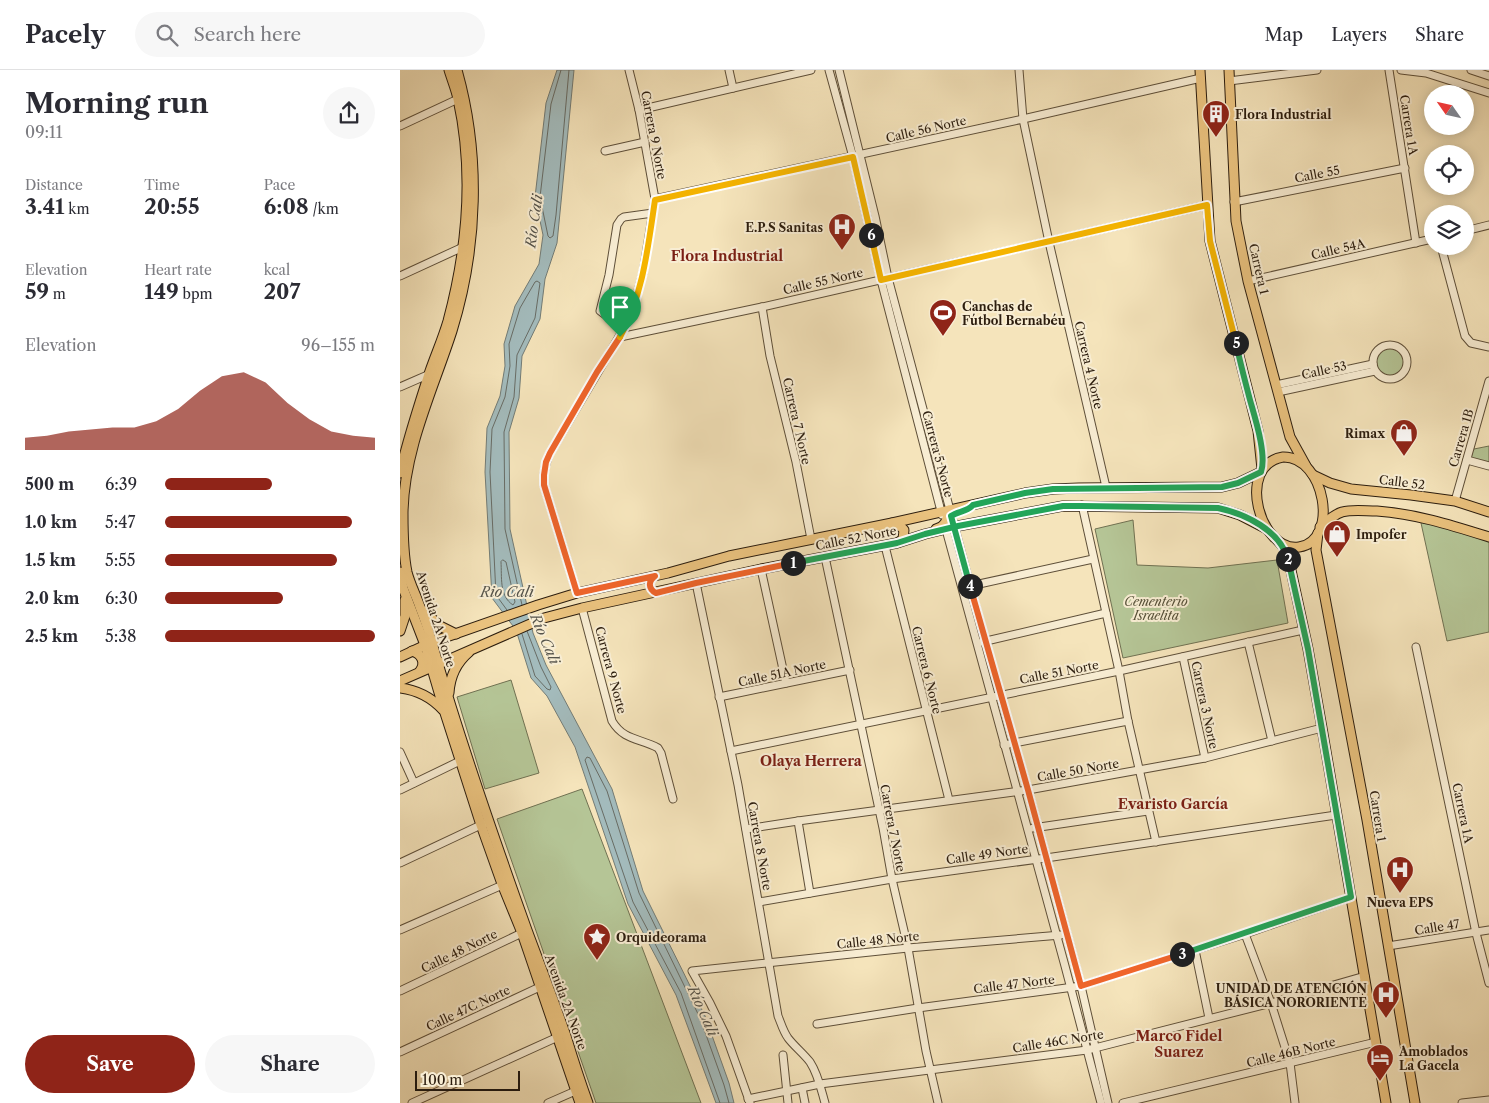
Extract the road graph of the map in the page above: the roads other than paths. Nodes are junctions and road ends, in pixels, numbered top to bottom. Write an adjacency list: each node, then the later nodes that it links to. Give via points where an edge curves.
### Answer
1 (449, 70): 20 (main road, Avenida 2A Norte)
2 (457, 70): 47 (main road, Avenida 2A Norte, via 470,135 473,210 462,291 452,329)
3 (629, 70): 21 (street, Carrera 9 Norte)
4 (729, 70): 18 (street)
5 (811, 70): 18 (street)
6 (829, 70): 26 (street, Carrera 5 Norte)
7 (839, 70): 26 (street, Carrera 5 Norte)
8 (1019, 70): 22 (street, Carrera 4 Norte)
9 (1229, 70): 17 (main road, Carrera 1)
10 (1317, 70): 14 (street)
11 (1389, 70): 27 (street, Carrera 1A)
12 (1401, 70): 19 (street, via 1426,73)
13 (1471, 70): 16 (street)
14 (1260, 73): 17 (street)
15 (1201, 74): 22 (street, Calle 56 Norte); 30 (main road)
16 (1489, 76)
17 (1230, 81): 29 (main road, Carrera 1)
18 (733, 88): 21 (street)
19 (1489, 93)
20 (458, 99): 23 (street); 37 (main road, Avenida 2A Norte, via 467,173)
21 (639, 110): 24 (street, Carrera 9 Norte)
22 (1023, 119): 26 (street, Calle 56 Norte); 35 (street, Carrera 4 Norte)
23 (400, 126)
24 (645, 142): 25 (street); 28 (street, Carrera 9 Norte)
25 (605, 151)
26 (856, 156): 28 (street, Calle 56 Norte); 40 (street, Carrera 5 Norte)
27 (1405, 168): 29 (street, Calle 55); 36 (street, Carrera 1A)
28 (655, 200): 31 (street, Carrera 9 Norte)
29 (1234, 202): 41 (main road, Carrera 1)
30 (1207, 205): 35 (street, Calle 55 Norte); 54 (main road, via 1210,241 1258,432)
31 (653, 213): 43 (street, Carrera 9 Norte, via 644,274); 43 (street, via 624,217 618,225 600,310)
32 (1489, 225): 33 (street)
33 (1474, 229)
34 (1424, 241): 36 (street, Calle 54A)
35 (1049, 242): 40 (street, Calle 55 Norte); 57 (street, Carrera 4 Norte)
36 (1416, 243): 41 (street, Calle 54A)
37 (463, 247): 39 (street); 47 (main road, Avenida 2A Norte)
38 (1443, 255): 45 (street, via 1465,336 1471,343)
39 (400, 276)
40 (884, 279): 42 (street, Calle 55 Norte); 63 (street, Carrera 5 Norte)
41 (1248, 281): 50 (main road, Carrera 1)
42 (762, 307): 44 (street, Calle 55 Norte); 70 (street, Carrera 7 Norte)
43 (626, 325): 44 (street, Carrera 9 Norte)
44 (620, 337): 82 (street, Carrera 9 Norte, via 546,462 544,485)
45 (1489, 347)
46 (1374, 368): 46 (street, via 1385,379 1397,377 1406,368 1405,355 1396,346 1388,345 1376,352); 50 (street, Calle 53)
47 (433, 373): 49 (street); 55 (main road, Avenida 2A Norte, via 406,444); 61 (main road, Avenida 2A Norte, via 412,448)
48 (1489, 380): 51 (street, Carrera 1B)
49 (400, 387)
50 (1277, 388): 52 (main road, Carrera 1, via 1290,437)
51 (1467, 460): 53 (street); 59 (street, Carrera 1B)
52 (1306, 466): 54 (main road, via 1298,459 1283,456); 56 (main road)
53 (1489, 466)
54 (1261, 470): 57 (main road, Calle 52 Norte, via 1238,483 1222,487); 67 (main road, via 1257,498)
55 (400, 473)
56 (1313, 475): 59 (main road, Calle 52, via 1351,489); 68 (main road, via 1322,503)
57 (1106, 487): 58 (main road, Calle 52 Norte)
58 (1025, 493): 63 (main road, Calle 52 Norte); 64 (main road, via 1014,498 1011,505 1016,513)
59 (1455, 501): 62 (main road, Calle 52)
60 (1082, 506): 64 (main road, Calle 52 Norte, via 1063,506); 67 (main road, Calle 52 Norte, via 1218,508); 75 (street)
61 (401, 511): 84 (main road, Avenida 2A Norte, via 407,571)
62 (1489, 512)
63 (947, 513): 65 (main road, Calle 52 Norte); 66 (main road)
64 (1024, 514): 66 (main road, Calle 52 Norte)
65 (892, 523): 70 (main road, Calle 52 Norte); 72 (main road, via 904,530 903,538)
66 (948, 527): 72 (main road, Calle 52 Norte); 80 (street); 92 (street)
67 (1267, 529): 71 (main road)
68 (1319, 530): 69 (main road, via 1341,513 1362,510 1422,517); 71 (main road, via 1310,543 1302,546 1291,547); 152 (main road, Carrera 1, via 1316,550)
69 (1489, 537)
70 (811, 539): 78 (main road, Calle 52 Norte)
71 (1278, 541): 87 (main road, via 1288,556)
72 (897, 543): 73 (main road, Calle 52 Norte)
73 (885, 546): 74 (main road, Calle 52 Norte); 110 (street, Carrera 6 Norte)
74 (825, 557): 76 (main road, Calle 52 Norte); 100 (street, Carrera 7 Norte)
75 (1093, 559): 80 (street); 86 (street)
76 (761, 570): 79 (main road, Calle 52 Norte); 104 (street)
77 (400, 572): 81 (main road, Avenida 2A Norte)
78 (655, 576): 82 (main road, Calle 52 Norte); 83 (main road, via 650,585)
79 (696, 583): 83 (main road, Calle 52 Norte); 107 (street, Carrera 8 Norte)
80 (970, 586): 90 (street)
81 (403, 588): 88 (main road, via 406,604); 93 (main road, Avenida 2A Norte)
82 (577, 593): 89 (main road, Calle 52 Norte)
83 (656, 593): 85 (main road, Calle 52 Norte)
84 (420, 607): 89 (main road, via 448,631); 93 (main road, Avenida 2A Norte)
85 (582, 608): 94 (main road, Calle 52 Norte, via 544,618); 126 (street, Carrera 9 Norte, via 612,721 625,736 658,748)
86 (1106, 613): 90 (street); 102 (street)
87 (1304, 630): 91 (street, Calle 51 Norte); 113 (main road)
88 (400, 631)
89 (461, 633): 93 (main road, Calle 52 Norte)
90 (985, 641): 92 (street); 106 (street)
91 (1248, 642): 98 (street, Calle 51 Norte); 114 (street)
92 (976, 643): 108 (street)
93 (430, 645): 96 (main road, Calle 52 Norte); 99 (main road, Avenida 2A Norte)
94 (477, 647): 99 (main road, Calle 52 Norte); 109 (main road, via 467,653 454,671)
95 (1416, 647): 148 (street, Carrera 1A)
96 (412, 651): 97 (main road, Calle 52 Norte); 101 (main road, via 423,661)
97 (400, 657)
98 (1183, 657): 102 (street, Calle 51 Norte); 119 (street, Carrera 3 Norte)
99 (435, 665): 101 (main road, Calle 52 Norte); 109 (main road, Avenida 2A Norte)
100 (850, 670): 104 (street, Calle 51A Norte); 112 (street, Carrera 7 Norte)
101 (420, 671): 103 (main road, Calle 52 Norte)
102 (1119, 671): 106 (street, Calle 51 Norte); 111 (street)
103 (400, 681)
104 (786, 683): 107 (street, Calle 51A Norte)
105 (400, 688): 109 (main road, via 418,692)
106 (1001, 695): 108 (street, Calle 51 Norte); 115 (street)
107 (719, 697): 118 (street, Carrera 8 Norte)
108 (991, 697): 110 (street, Calle 51 Norte); 116 (street)
109 (448, 710): 120 (main road, Avenida 2A Norte)
110 (926, 711): 112 (street, Calle 51 Norte); 127 (street, Carrera 6 Norte)
111 (1128, 721): 115 (street); 121 (street)
112 (862, 725): 118 (street, Calle 51 Norte); 128 (street, Carrera 7 Norte)
113 (1322, 728): 114 (street, Calle 50 Norte); 130 (main road)
114 (1272, 741): 119 (street, Calle 50 Norte)
115 (1014, 743): 116 (street); 124 (street)
116 (1004, 745): 125 (street)
117 (400, 752): 122 (street)
118 (731, 752): 134 (street, Carrera 8 Norte)
119 (1205, 758): 121 (street, Calle 50 Norte)
120 (464, 759): 122 (street); 132 (main road, Avenida 2A Norte)
121 (1139, 770): 124 (street, Calle 50 Norte); 129 (street)
122 (414, 783): 123 (street)
123 (400, 790)
124 (1028, 790): 125 (street, Calle 50 Norte); 133 (street)
125 (1018, 791): 127 (street, Calle 50 Norte); 135 (street)
126 (673, 799)
127 (948, 800): 128 (street, Calle 50 Norte)
128 (879, 810): 131 (street, Calle 50 Norte); 140 (street, Carrera 7 Norte)
129 (1148, 812): 133 (street); 136 (street)
130 (1336, 815): 136 (street, Calle 49 Norte); 143 (main road)
131 (798, 821): 134 (street, Calle 50 Norte); 142 (street)
132 (484, 823): 139 (street); 141 (main road, Avenida 2A Norte)
133 (1037, 827): 135 (street); 137 (street)
134 (746, 829): 144 (street, Carrera 8 Norte)
135 (1028, 829): 138 (street)
136 (1156, 842): 137 (street, Calle 49 Norte)
137 (1046, 858): 138 (street, Calle 49 Norte); 149 (street)
138 (1036, 859): 140 (street, Calle 49 Norte); 151 (street)
139 (400, 863)
140 (892, 879): 142 (street, Calle 49 Norte); 153 (street, Carrera 7 Norte)
141 (506, 883): 145 (street); 147 (main road, Avenida 2A Norte)
142 (810, 893): 144 (street, Calle 49 Norte)
143 (1351, 897): 150 (street, Calle 47 Norte); 156 (main road)
144 (759, 902): 155 (street, Carrera 8 Norte)
145 (400, 930)
146 (1489, 930): 148 (street, Calle 47)
147 (525, 932): 158 (main road, Avenida 2A Norte); 161 (street, Calle 48 Norte)
148 (1476, 933): 152 (street, Calle 47); 157 (street, Carrera 1A)
149 (1066, 934): 151 (street, Calle 48 Norte); 159 (street)
150 (1245, 934): 154 (street, Calle 47 Norte); 162 (street)
151 (1057, 935): 153 (street, Calle 48 Norte); 160 (street)
152 (1388, 946): 193 (main road, Carrera 1)
153 (908, 948): 155 (street, Calle 48 Norte); 163 (street, Carrera 7 Norte)
154 (1195, 950): 159 (street, Calle 47 Norte); 164 (street)
155 (769, 964): 174 (street, Carrera 8 Norte, via 782,1028 809,1060); 179 (street, Calle 48 Norte, via 692,971 726,1036)
156 (1365, 976): 162 (street, Calle 46C Norte); 167 (main road)
157 (1489, 983)
158 (543, 985): 166 (main road, Avenida 2A Norte); 170 (street, Calle 47C Norte)
159 (1081, 986): 160 (street, Calle 47 Norte); 168 (street)
160 (1071, 989): 163 (street, Calle 47 Norte); 169 (street)
161 (400, 991)
162 (1271, 1003): 164 (street, Calle 46C Norte); 172 (street)
163 (918, 1008): 165 (street, Calle 47 Norte); 173 (street, Carrera 7 Norte)
164 (1209, 1018): 168 (street, Calle 46C Norte)
165 (817, 1024)
166 (562, 1036): 176 (main road, Avenida 2A Norte); 180 (street)
167 (1376, 1042): 172 (street, Calle 46B Norte); 192 (main road)
168 (1095, 1048): 169 (street, Calle 46C Norte); 189 (street)
169 (1087, 1050): 173 (street, Calle 46C Norte); 188 (street)
170 (400, 1052)
171 (783, 1055): 177 (street)
172 (1290, 1064): 190 (street, Calle 46B Norte); 191 (street)
173 (930, 1070): 174 (street, Calle 46C Norte); 187 (street, Carrera 7 Norte)
174 (820, 1084): 175 (street, Calle 46C Norte); 186 (street, Carrera 8 Norte)
175 (802, 1088): 177 (street, Calle 46C Norte); 185 (street)
176 (579, 1090): 181 (street); 182 (main road, Avenida 2A Norte); 183 (main road, Avenida 2A Norte)
177 (786, 1091): 179 (street, Calle 46C Norte); 184 (street)
178 (1489, 1100): 194 (street)
179 (749, 1101)
180 (412, 1103)
181 (548, 1103)
182 (580, 1103)
183 (588, 1103)
184 (788, 1103)
185 (805, 1103)
186 (825, 1103)
187 (938, 1103)
188 (1101, 1103)
189 (1108, 1103)
190 (1123, 1103)
191 (1295, 1103)
192 (1386, 1103)
193 (1415, 1103)
194 (1462, 1103)

